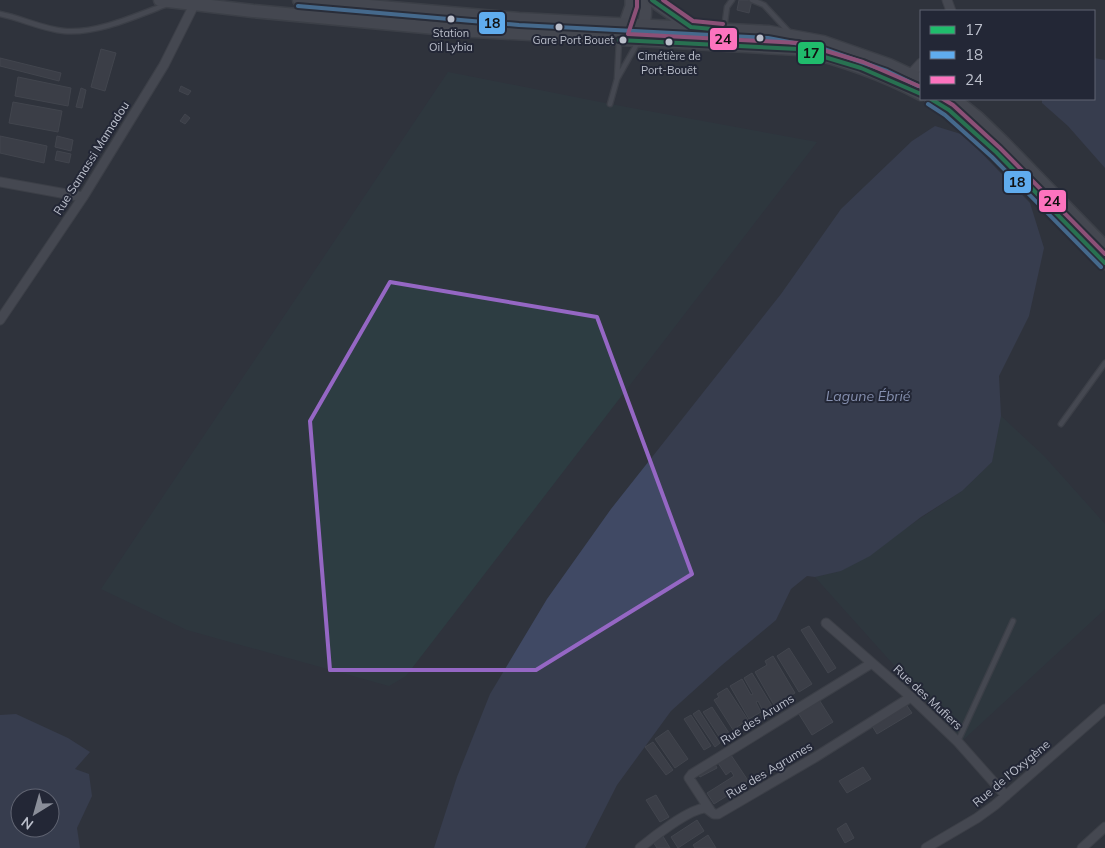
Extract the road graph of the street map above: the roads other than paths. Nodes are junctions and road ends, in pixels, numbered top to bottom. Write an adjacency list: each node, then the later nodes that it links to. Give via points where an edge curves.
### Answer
1 (299, 0): 10 (main road, via 433,13)
2 (631, 0): 10 (street)
3 (645, 0): 11 (street)
4 (652, 0): 12 (main road)
5 (732, 0): 13 (lane, via 727,6)
6 (752, 0): 14 (lane, via 764,5)
7 (167, 1): 8 (main road); 9 (lane, via 116,24 77,31 64,31)
8 (196, 2): 15 (main road, via 457,30); 24 (street, Rue Samassi Mamadou, via 164,64)
9 (0, 14)
10 (624, 25): 11 (main road); 15 (street)
11 (645, 26): 12 (main road); 16 (street)
12 (691, 27): 13 (main road)
13 (724, 30): 14 (main road)
14 (791, 35): 17 (main road, via 823,42)
15 (619, 40): 16 (main road); 18 (lane)
16 (639, 41): 18 (lane); 19 (main road, via 798,49 870,72)
17 (916, 77)
18 (617, 79): 22 (lane)
19 (920, 94)
20 (932, 100): 26 (main road, via 956,116 996,152)
21 (955, 100): 25 (main road, via 1004,143)
22 (610, 104)
23 (0, 182): 24 (street)
24 (83, 197): 27 (street, Rue Samassi Mamadou)
25 (1105, 247)
26 (1105, 263)
27 (0, 320)
28 (1105, 363): 29 (lane)
29 (1061, 424)
30 (1013, 621): 35 (lane)
31 (826, 623): 32 (street, Rue des Mufiers)
32 (872, 663): 33 (street, Rue des Mufiers); 37 (street, Rue des Arums, via 692,774 689,778)
33 (910, 698): 35 (street, Rue des Mufiers); 37 (street, Rue des Agrumes, via 718,814)
34 (1105, 709): 36 (street, Rue de l'Oxygène)
35 (958, 742): 36 (street, Rue des Mufiers)
36 (1006, 796): 40 (street, Rue de l'Oxygène, via 977,818)
37 (710, 810): 39 (street, Rue des Agrumes, via 696,810)
38 (1105, 827): 41 (street)
39 (640, 848)
40 (926, 848)
41 (1082, 848)

